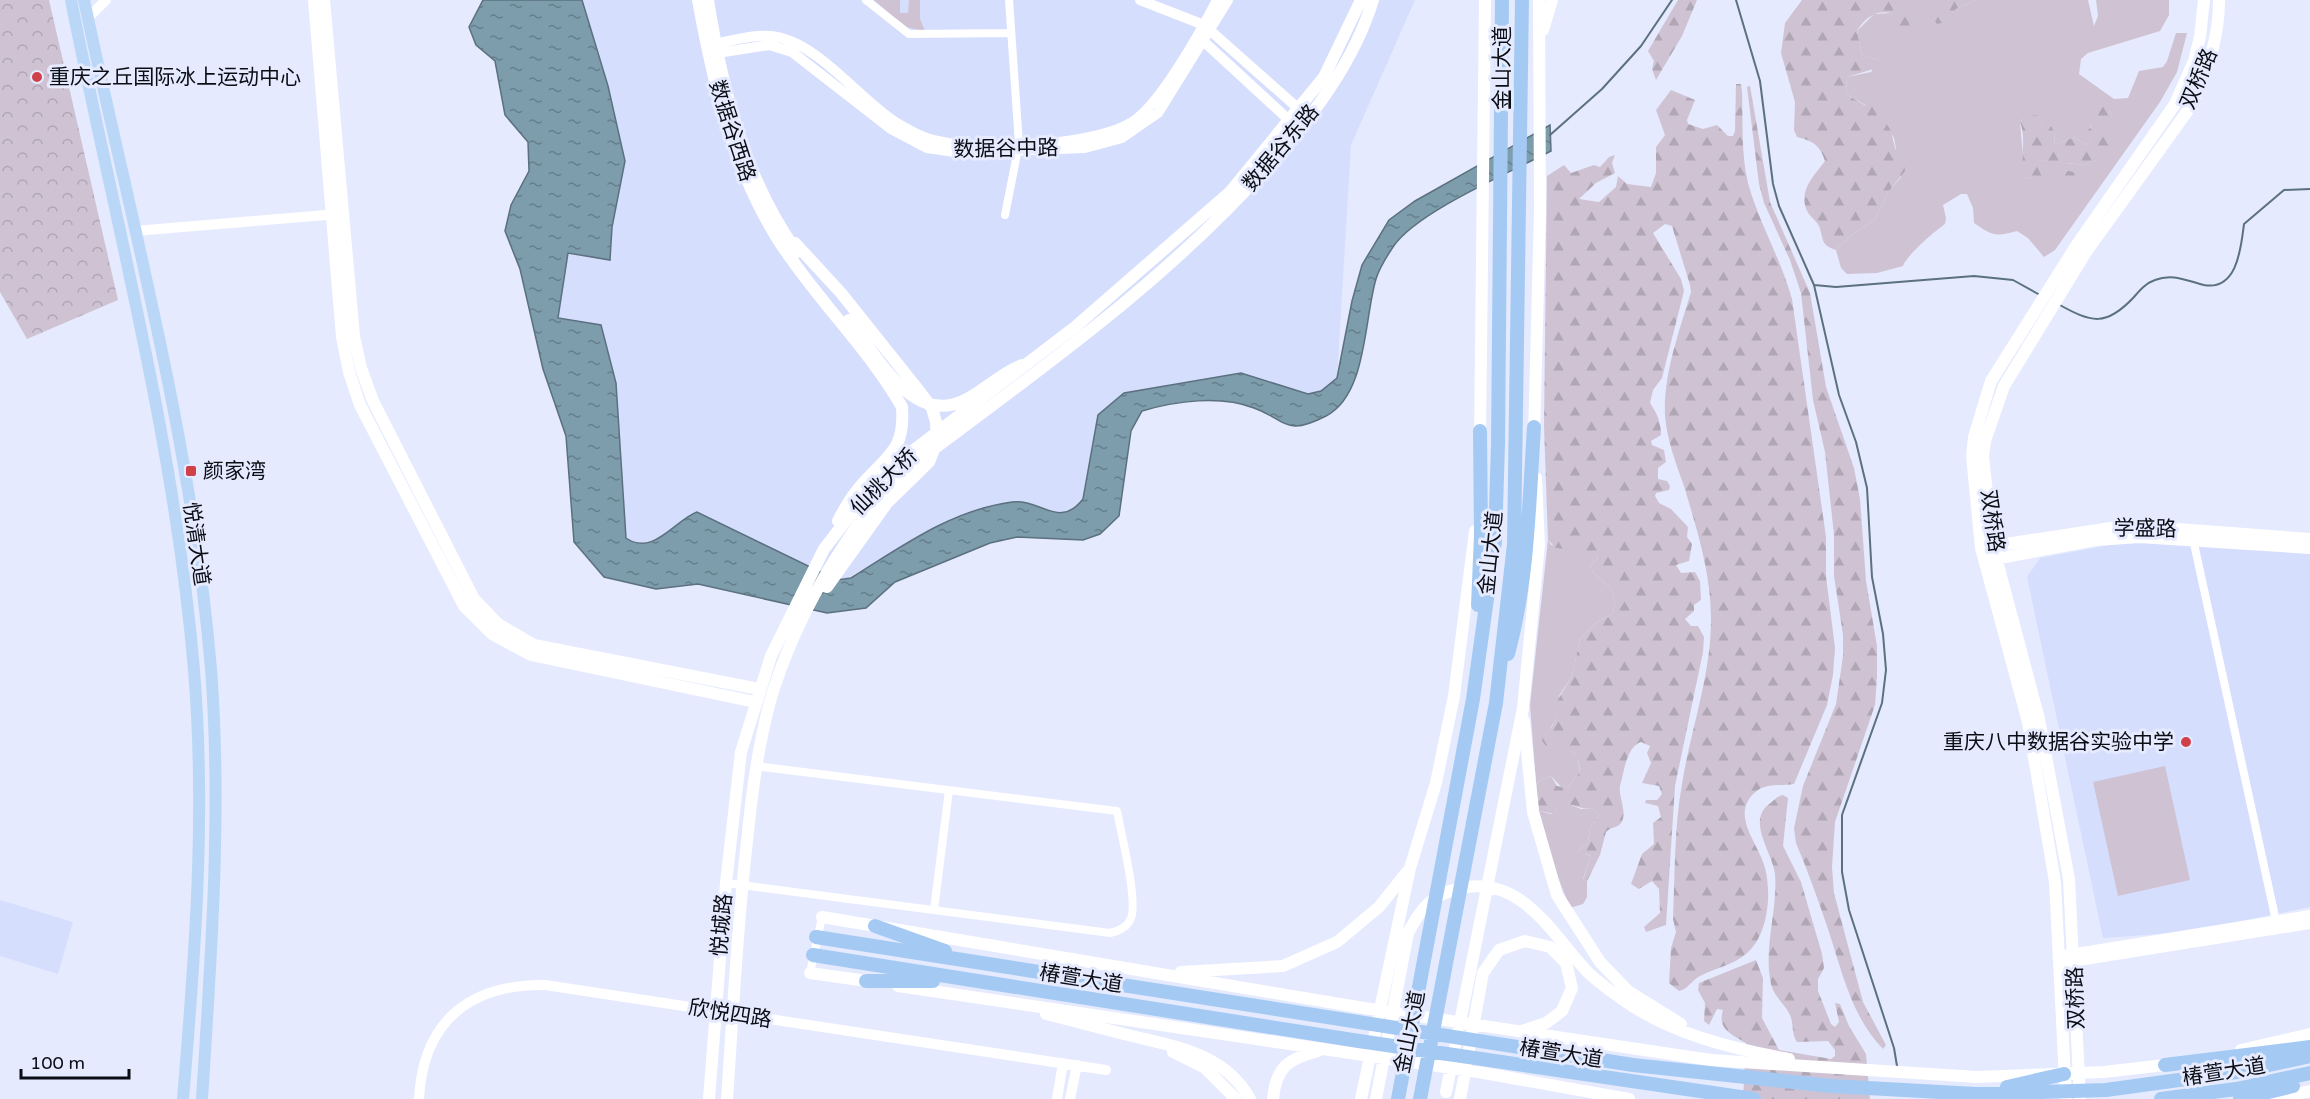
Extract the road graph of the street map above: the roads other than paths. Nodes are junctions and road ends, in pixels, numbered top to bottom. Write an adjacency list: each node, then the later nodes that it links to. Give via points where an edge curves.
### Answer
1 (64, 0): 28 (street)
2 (71, 0): 28 (main road, 悦清大道)
3 (84, 0): 29 (main road, 悦清大道)
4 (90, 0): 24 (street)
5 (106, 0): 24 (street)
6 (314, 0): 25 (main road)
7 (324, 0): 25 (main road)
8 (698, 0): 32 (main road, 数据谷西路)
9 (708, 0): 32 (main road, 数据谷西路)
10 (866, 0): 27 (street, via 909,34)
11 (1009, 0): 27 (street)
12 (1140, 0): 26 (street)
13 (1217, 0): 26 (street, 数据谷中路)
14 (1228, 0): 26 (street, 数据谷中路)
15 (1361, 0): 33 (main road, 数据谷东路, via 1324,77)
16 (1373, 0): 42 (main road, 数据谷东路, via 1334,83 1300,130 1237,201)
17 (1485, 0): 45 (main road)
18 (1502, 0): 55 (highway, 金山大道, via 1495,541)
19 (1522, 0): 57 (highway, 金山大道, via 1514,544)
20 (1539, 0): 31 (main road)
21 (1552, 0): 31 (main road)
22 (2204, 0): 39 (main road, 双桥路, via 2194,61 2175,104)
23 (2219, 0): 39 (main road, 双桥路, via 2215,40 2194,99)
24 (92, 14): 29 (street)
25 (321, 16): 36 (main road)
26 (1207, 28): 30 (street, 数据谷中路); 33 (street)
27 (1011, 33): 35 (street)
28 (78, 37): 103 (main road, 悦清大道, via 152,381 180,543 194,671 199,799 197,916)
29 (92, 37): 38 (main road, 悦清大道)
30 (1201, 39): 34 (street); 35 (street, 数据谷中路, via 1135,120 1101,136)
31 (1541, 40): 44 (main road)
32 (712, 49): 35 (street, 数据谷中路, via 769,45 792,52 891,129 927,147 961,153); 40 (main road, 数据谷西路, via 755,178); 40 (main road, 数据谷西路, via 727,130 746,180 777,238)
33 (1300, 110): 34 (main road, 数据谷东路)
34 (1290, 121): 41 (main road, 数据谷东路, via 1230,192)
35 (1019, 148): 37 (street)
36 (338, 214): 38 (street); 53 (main road, via 342,337 360,405 464,606 492,634)
37 (1005, 215)
38 (135, 231): 104 (main road, 悦清大道, via 168,376 197,541 211,670 217,799)
39 (2081, 249): 48 (main road, 双桥路, via 2004,386 1985,441); 48 (main road, 双桥路, via 1991,381 1972,456)
40 (794, 250): 43 (main road, via 903,390 921,403 944,407 964,401 1004,372); 50 (main road, via 902,407 902,434 897,448 847,503); 52 (main road, via 841,293 932,408 937,442 929,462 887,503)
41 (1152, 262): 43 (main road, 仙桃大桥)
42 (1159, 274): 52 (main road, 仙桃大桥, via 899,475 870,506 836,556)
43 (1031, 362): 50 (main road, 仙桃大桥, via 898,462)
44 (1534, 427): 57 (highway, via 1527,546 1515,630); 58 (main road, via 1539,545)
45 (1480, 431): 55 (highway, via 1481,535); 62 (main road, via 1474,548 1454,696 1436,783)
46 (2193, 539): 49 (main road, 学盛路); 51 (main road, 学盛路, via 2118,538); 68 (street)
47 (2310, 539): 48 (main road, 学盛路, via 2117,527)
48 (1987, 547): 51 (main road, 双桥路)
49 (2310, 548)
50 (824, 549): 54 (main road, 仙桃大桥)
51 (1990, 560): 73 (main road, 双桥路, via 2041,730 2069,879); 74 (main road, 双桥路, via 2028,722 2055,882)
52 (805, 617): 60 (main road, 仙桃大桥, via 772,697)
53 (532, 650): 54 (main road); 56 (main road)
54 (759, 689): 56 (main road, 仙桃大桥)
55 (1473, 699): 115 (highway, 金山大道)
56 (755, 702): 59 (main road, 仙桃大桥)
57 (1496, 703): 116 (highway, 金山大道)
58 (1523, 708): 80 (main road, via 1533,812 1557,895); 101 (main road)
59 (741, 752): 63 (main road, 悦城路)
60 (756, 760): 61 (street); 64 (main road, 悦城路)
61 (949, 790): 65 (street); 65 (street, via 1117,811 1133,907 1127,925 1110,933)
62 (1410, 868): 76 (main road, via 1379,907 1337,942 1283,966); 113 (main road)
63 (726, 883): 64 (street); 82 (main road, 悦城路)
64 (742, 885): 65 (street); 83 (main road, 悦城路)
65 (934, 910)
66 (2310, 915): 68 (street)
67 (822, 917): 70 (main road); 71 (street)
68 (2276, 921): 73 (street)
69 (2310, 924): 73 (street)
70 (875, 926): 75 (highway); 76 (main road)
71 (816, 937): 72 (street); 75 (highway, 椿萱大道)
72 (813, 955): 77 (street); 79 (highway, 椿萱大道)
73 (2074, 958): 74 (street); 121 (main road, 双桥路)
74 (2060, 960): 120 (main road, 双桥路)
75 (978, 963): 102 (highway, 椿萱大道, via 1634,1065 1831,1086)
76 (1150, 972): 84 (main road)
77 (810, 973): 78 (main road)
78 (866, 981): 79 (highway); 81 (main road)
79 (976, 981): 88 (highway, 椿萱大道)
80 (1625, 995): 96 (main road, via 1706,1039 1756,1053); 114 (main road, via 1584,968 1553,928 1526,902 1504,889 1474,885 1447,891 1420,909 1408,933)
81 (996, 1000): 86 (main road); 89 (main road)
82 (715, 1012): 83 (street, 欣悦四路); 105 (street, 欣悦四路, via 545,985 492,990 474,999 443,1026 424,1064); 106 (main road, 悦城路)
83 (733, 1014): 91 (street, 欣悦四路); 107 (main road, 悦城路)
84 (1519, 1032): 96 (main road, via 1711,1060); 117 (main road, via 1546,1023 1562,1011 1572,988 1566,963 1550,946 1525,940 1499,950 1483,973)
85 (2310, 1034): 93 (main road)
86 (1136, 1037): 110 (main road, via 1205,1068); 111 (main road, via 1209,1058 1230,1074)
87 (2310, 1047): 93 (highway)
88 (1359, 1048): 89 (main road); 94 (highway, 椿萱大道)
89 (1323, 1049): 112 (main road, via 1294,1058 1275,1078)
90 (2310, 1056): 102 (highway, 椿萱大道, via 2237,1072 2106,1089)
91 (1063, 1063): 92 (street, 欣悦四路); 108 (street)
92 (1077, 1065): 95 (street, 欣悦四路); 109 (street)
93 (2165, 1065): 98 (main road)
94 (1479, 1066): 118 (main road); 119 (highway, 椿萱大道)
95 (1106, 1070)
96 (1861, 1071): 98 (main road, via 1977,1077)
97 (2310, 1073): 122 (highway, 椿萱大道, via 2236,1089)
98 (2064, 1074): 102 (highway)
99 (2310, 1081): 123 (highway)
100 (2310, 1091): 124 (main road)
101 (1446, 1092)
102 (1976, 1094)
103 (183, 1099)
104 (202, 1099)
105 (419, 1099)
106 (709, 1099)
107 (727, 1099)
108 (1057, 1099)
109 (1070, 1099)
110 (1236, 1099)
111 (1250, 1099)
112 (1273, 1099)
113 (1361, 1099)
114 (1376, 1099)
115 (1398, 1099)
116 (1420, 1099)
117 (1460, 1099)
118 (1629, 1099)
119 (1754, 1099)
120 (2066, 1099)
121 (2080, 1099)
122 (2161, 1099)
123 (2240, 1099)
124 (2272, 1099)

